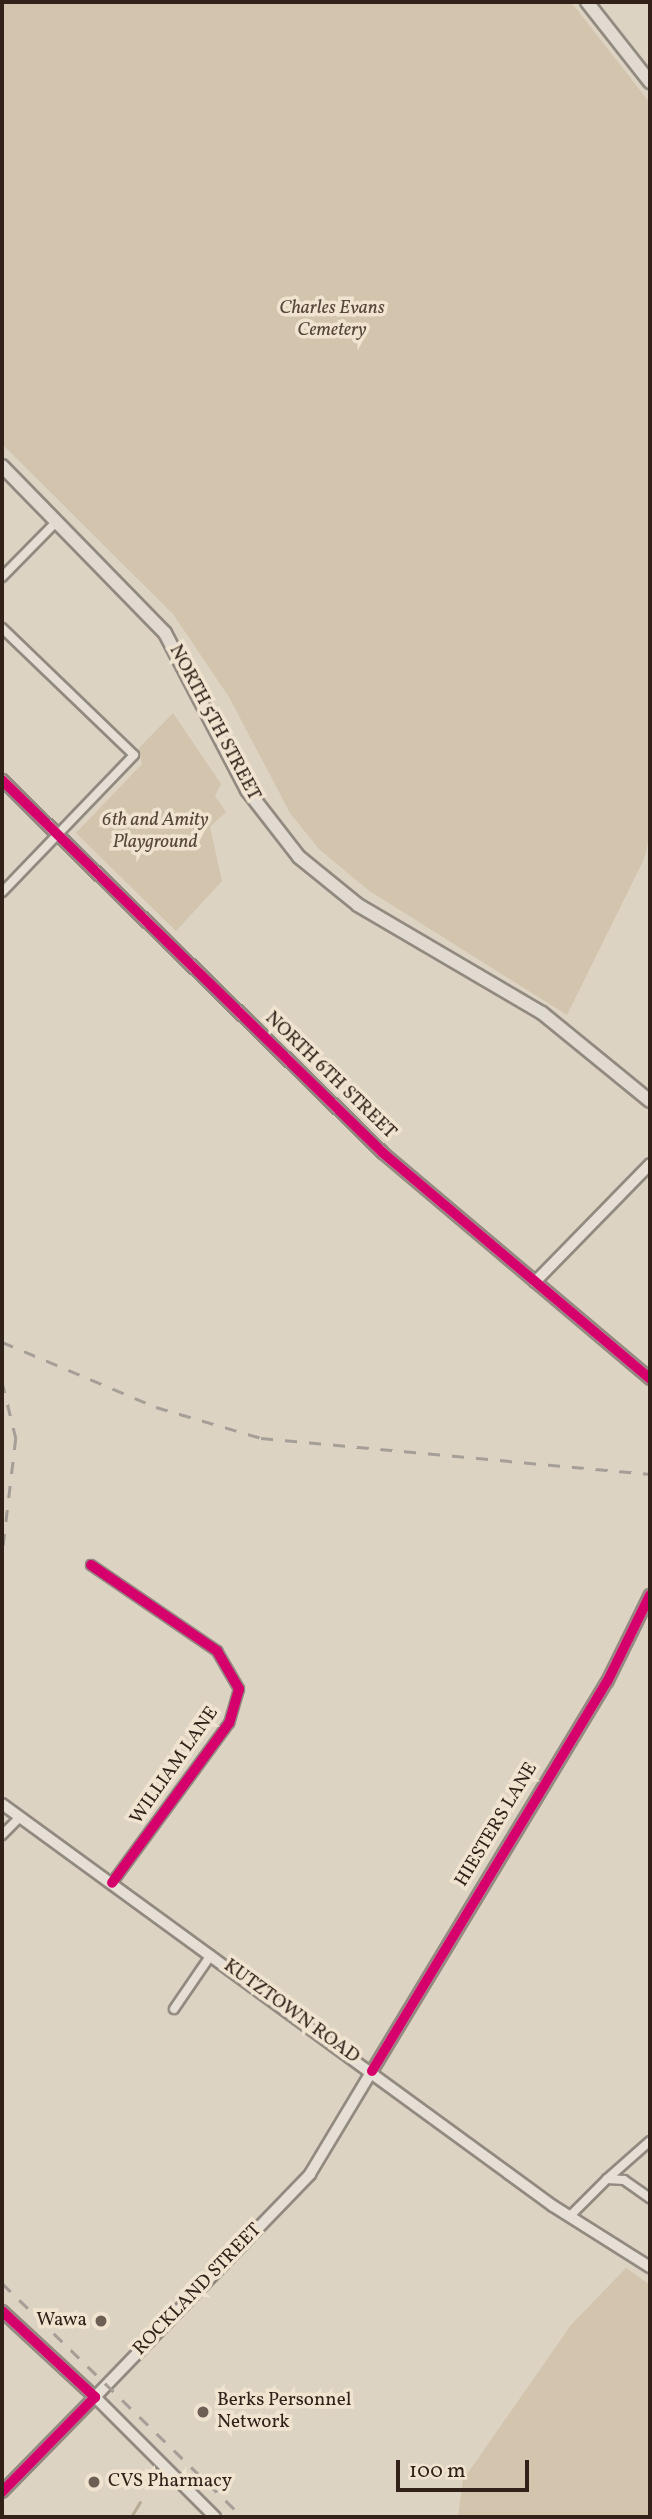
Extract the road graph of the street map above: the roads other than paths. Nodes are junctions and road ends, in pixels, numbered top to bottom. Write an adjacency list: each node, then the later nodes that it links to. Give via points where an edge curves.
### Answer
1 (587, 2): 2 (main road)
2 (650, 82)
3 (2, 467): 4 (main road, NORTH 5TH STREET)
4 (55, 523): 5 (street); 10 (main road, NORTH 5TH STREET, via 170,640 234,769 299,857 358,905 541,1013)
5 (2, 577)
6 (2, 628): 8 (street, via 134,755)
7 (2, 780): 8 (street, NORTH 6TH STREET)
8 (58, 834): 9 (street); 12 (street, NORTH 6TH STREET, via 383,1153)
9 (2, 892)
10 (650, 1101)
11 (650, 1164): 12 (street)
12 (535, 1282): 13 (street, NORTH 6TH STREET)
13 (650, 1379)
14 (91, 1564): 19 (street, WILLIAM LANE, via 218,1651 239,1689 229,1723)
15 (650, 1595): 22 (street, HIESTERS LANE, via 607,1682)
16 (2, 1804): 17 (main road, KUTZTOWN ROAD)
17 (20, 1817): 18 (street); 19 (main road, KUTZTOWN ROAD)
18 (2, 1835)
19 (112, 1883): 20 (main road, KUTZTOWN ROAD)
20 (211, 1955): 21 (street); 22 (main road, KUTZTOWN ROAD)
21 (174, 2009)
22 (372, 2071): 26 (main road, KUTZTOWN ROAD); 29 (main road, ROCKLAND STREET, via 310,2174)
23 (650, 2141): 24 (street)
24 (607, 2179): 25 (street, via 624,2180); 26 (street)
25 (650, 2198)
26 (570, 2216): 27 (main road, KUTZTOWN ROAD)
27 (650, 2267)
28 (2, 2311): 29 (street)
29 (95, 2397): 30 (street, ROCKLAND STREET); 31 (main road)
30 (2, 2492)
31 (215, 2517)

